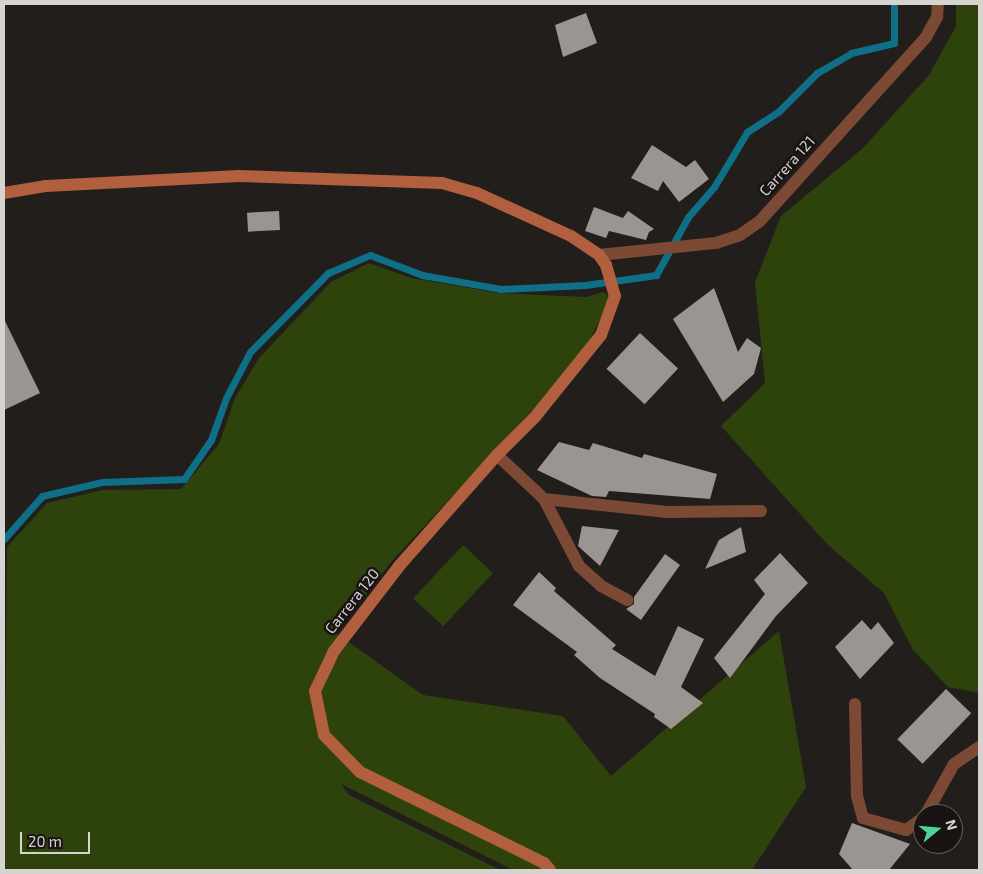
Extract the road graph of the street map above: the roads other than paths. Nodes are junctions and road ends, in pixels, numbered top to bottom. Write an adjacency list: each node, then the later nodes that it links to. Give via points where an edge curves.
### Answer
1 (938, 4): 3 (street, Carrera 121, via 937,17 926,37 753,226 740,235 716,243)
2 (4, 193): 3 (street, via 46,186 238,176 442,183 477,193 571,236)
3 (603, 260): 4 (street, Carrera 120, via 614,296 601,334 536,416)
4 (496, 455): 5 (street); 12 (street, Carrera 120, via 358,618 334,651 315,691 324,735 360,772 544,863)
5 (544, 499): 6 (street, via 667,512); 7 (street, via 579,566 601,586)
6 (761, 511)
7 (627, 600)
8 (855, 704): 11 (street, via 857,796 863,818 906,830)
9 (979, 747): 10 (street, via 954,764)
10 (932, 804)
11 (913, 825)
12 (550, 870)

